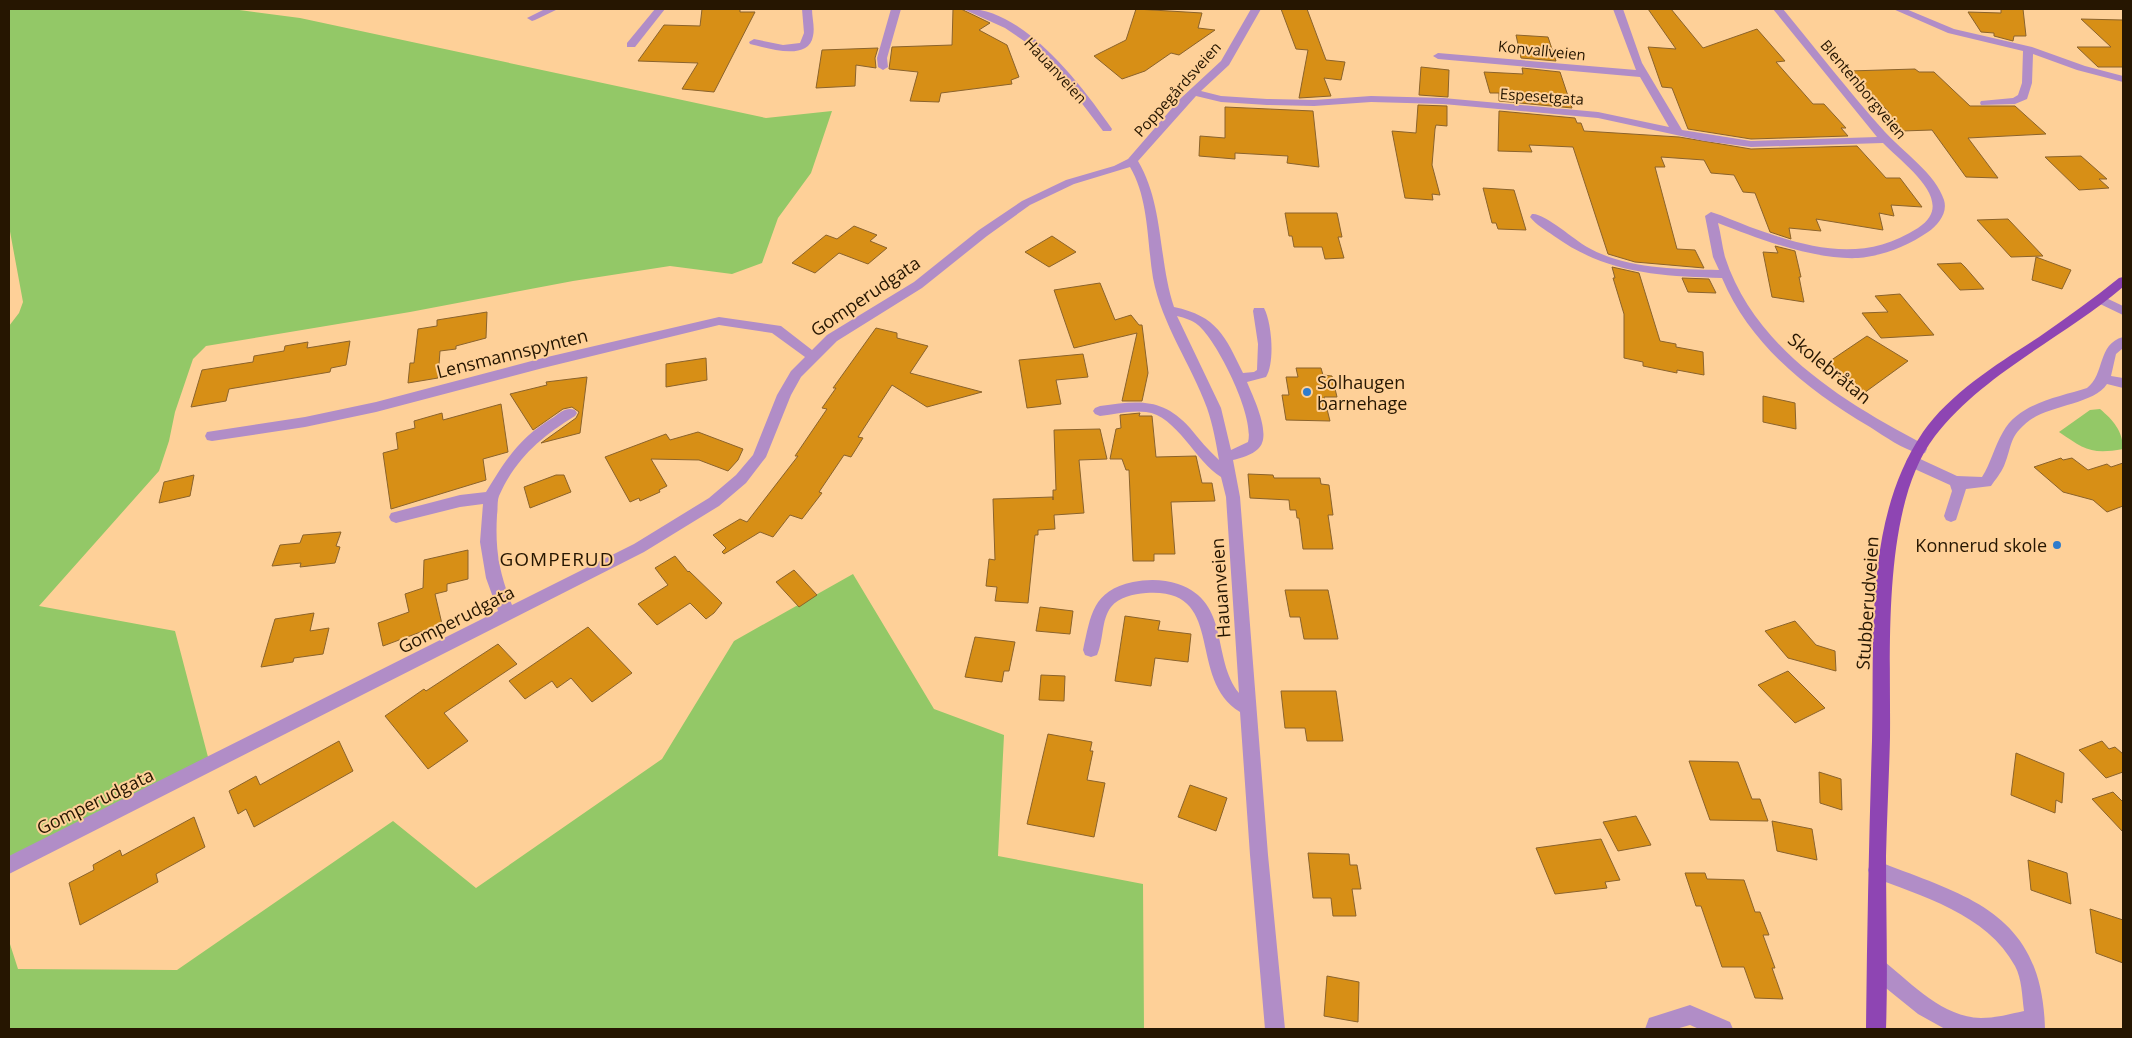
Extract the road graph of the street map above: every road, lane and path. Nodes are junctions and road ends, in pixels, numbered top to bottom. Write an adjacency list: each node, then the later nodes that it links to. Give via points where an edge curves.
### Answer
1 (553, 9): 10 (street)
2 (660, 9): 12 (street)
3 (807, 9): 11 (street, via 808,37 802,48)
4 (896, 9): 15 (street, via 882,58)
5 (968, 9): 20 (street, Hauanveien, via 1003,23 1038,47)
6 (1256, 9): 18 (street, Poppegårdsveien, via 1224,62)
7 (1618, 9): 16 (street)
8 (1778, 9): 22 (street, Blentenborgveien)
9 (1898, 9): 13 (street, via 1951,31)
10 (532, 18)
11 (754, 42)
12 (631, 45)
13 (2028, 49): 17 (street); 19 (street, via 2023,97)
14 (1438, 56): 16 (street, Konvallveien)
15 (883, 67)
16 (1643, 74): 21 (street)
17 (2123, 79)
18 (1193, 92): 21 (street, Espesetgata, via 1221,99 1283,103 1371,99 1443,101 1598,115); 23 (street, Poppegårdsveien)
19 (1985, 104)
20 (1107, 129)
21 (1677, 131): 22 (street, Espesetgata, via 1751,144)
22 (1886, 140): 24 (street, Blentenborgveien)
23 (1132, 161): 29 (street, Hauanveien, via 1139,170 1145,189); 33 (street, Gomperudgata, via 1070,182 1026,203 918,285 832,338)
24 (1931, 186): 26 (street, Skolebråtan, via 1940,207 1930,224 1888,247 1859,254 1785,243 1747,232 1710,216)
25 (1536, 217): 26 (street, via 1599,257 1642,268)
26 (1724, 274): 40 (street, Skolebråtan, via 1764,336 1792,365)
27 (2123, 281): 28 (main road, Stubberudveien)
28 (2102, 300): 31 (street); 40 (main road, Stubberudveien, via 1969,394 1929,435)
29 (1168, 310): 34 (street, via 1189,314 1202,321 1218,339); 41 (street, Hauanveien, via 1214,409)
30 (1259, 311): 34 (street, via 1266,365 1262,373)
31 (2123, 311)
32 (2123, 341): 35 (street, via 2109,354)
33 (812, 356): 39 (street, Lensmannspynten, via 776,329 719,321 376,407); 47 (street, Gomperudgata, via 784,395 759,457 714,502 639,548)
34 (1237, 378): 41 (street, via 1258,436 1249,448)
35 (2105, 379): 36 (street); 43 (street, via 2092,391 2039,408 2010,431 1997,466 1986,482 1971,485)
36 (2123, 383)
37 (1100, 410): 42 (street, via 1130,406 1160,409 1177,421 1212,464)
38 (570, 413): 44 (street, via 525,445)
39 (212, 436)
40 (1917, 456): 43 (street, Skolebråtan); 51 (main road, Stubberudveien, via 1898,504 1886,568)
41 (1226, 457): 42 (street, Hauanveien)
42 (1226, 473): 49 (street, Hauanveien, via 1233,497)
43 (1956, 482): 45 (street, via 1959,491)
44 (491, 497): 46 (street); 47 (street, via 488,542 494,578)
45 (1951, 516)
46 (396, 517)
47 (507, 613): 50 (street, Gomperudgata, via 377,682)
48 (1092, 650): 49 (street, via 1098,617 1106,602 1116,593 1143,587 1179,590 1193,598 1205,616 1223,687 1236,704)
49 (1249, 709): 54 (street, Hauanveien)
50 (9, 865)
51 (1877, 870): 52 (main road, Stubberudveien); 53 (street, via 1973,910 1992,926 2022,960 2030,984)
52 (1878, 969): 53 (street, via 1940,1016 1962,1024 1979,1028); 57 (main road, Stubberudveien)
53 (2035, 1024)
54 (1275, 1029)
55 (1655, 1029): 56 (street, via 1656,1025 1690,1015)
56 (1723, 1029)
57 (1876, 1029)

